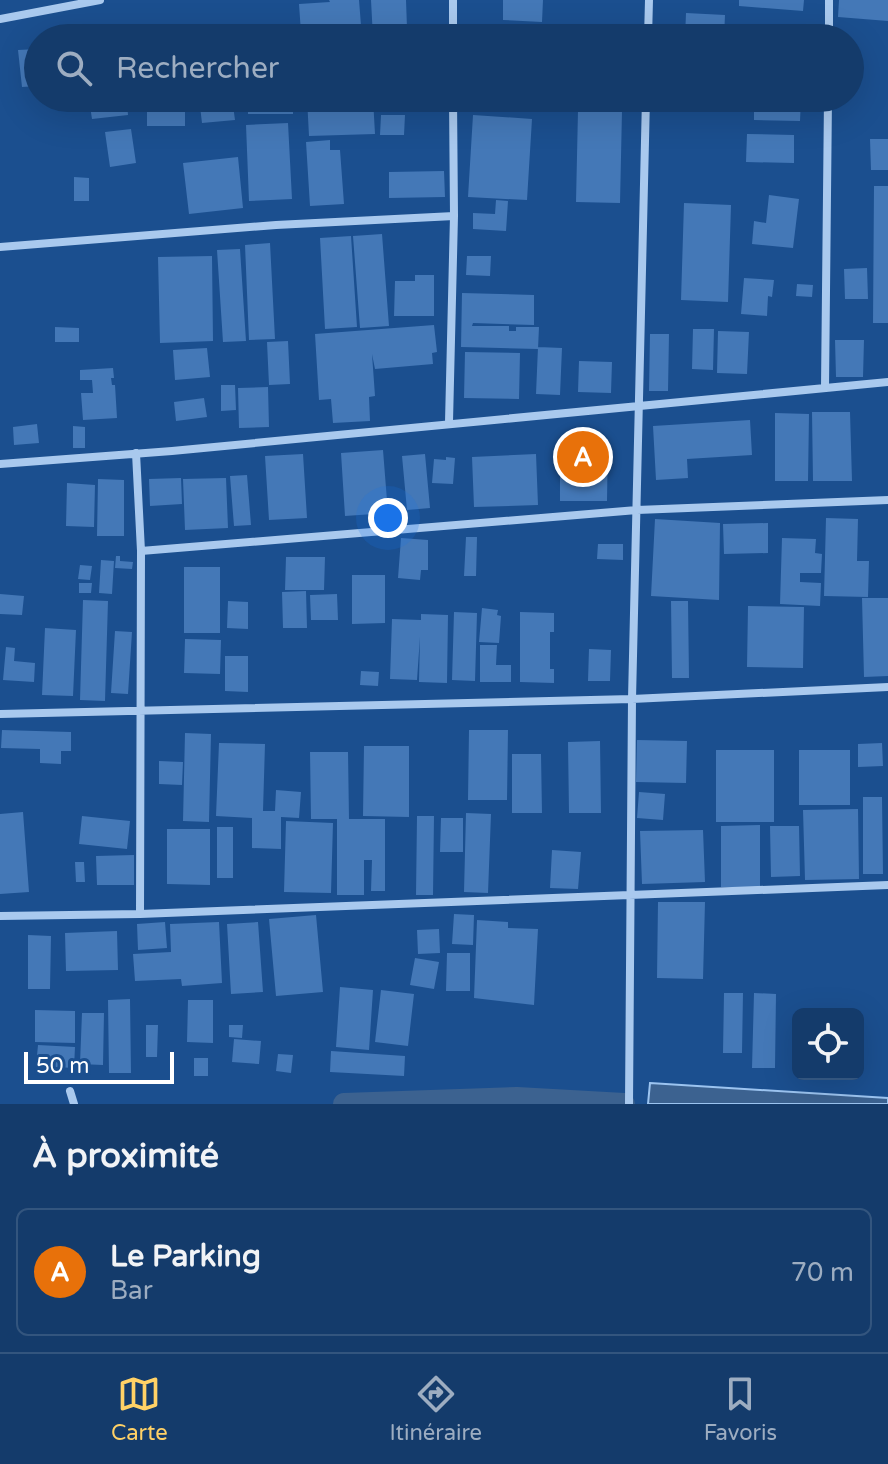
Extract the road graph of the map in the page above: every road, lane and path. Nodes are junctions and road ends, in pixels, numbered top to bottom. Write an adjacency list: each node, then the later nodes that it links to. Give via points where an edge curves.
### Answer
1 (100, 0): 5 (street)
2 (453, 0): 6 (street)
3 (649, 0): 7 (street)
4 (829, 0): 8 (street)
5 (0, 19)
6 (453, 24)
7 (648, 24)
8 (829, 24)
9 (453, 112): 12 (street)
10 (646, 112): 16 (street)
11 (828, 112): 15 (street)
12 (454, 216): 13 (street); 17 (street)
13 (0, 247)
14 (888, 382): 15 (street)
15 (825, 388): 16 (street)
16 (639, 407): 17 (street); 21 (street)
17 (449, 422): 18 (street)
18 (136, 453): 19 (street); 22 (street)
19 (0, 464)
20 (888, 500): 21 (street)
21 (637, 510): 22 (street); 24 (street)
22 (141, 551): 25 (street)
23 (888, 687): 24 (street)
24 (632, 699): 25 (street); 28 (street)
25 (140, 711): 26 (street); 29 (street)
26 (0, 714)
27 (888, 885): 28 (street)
28 (629, 894): 29 (street); 33 (street)
29 (140, 914): 30 (street)
30 (0, 916)
31 (70, 1091): 32 (street)
32 (74, 1104)
33 (629, 1104)

